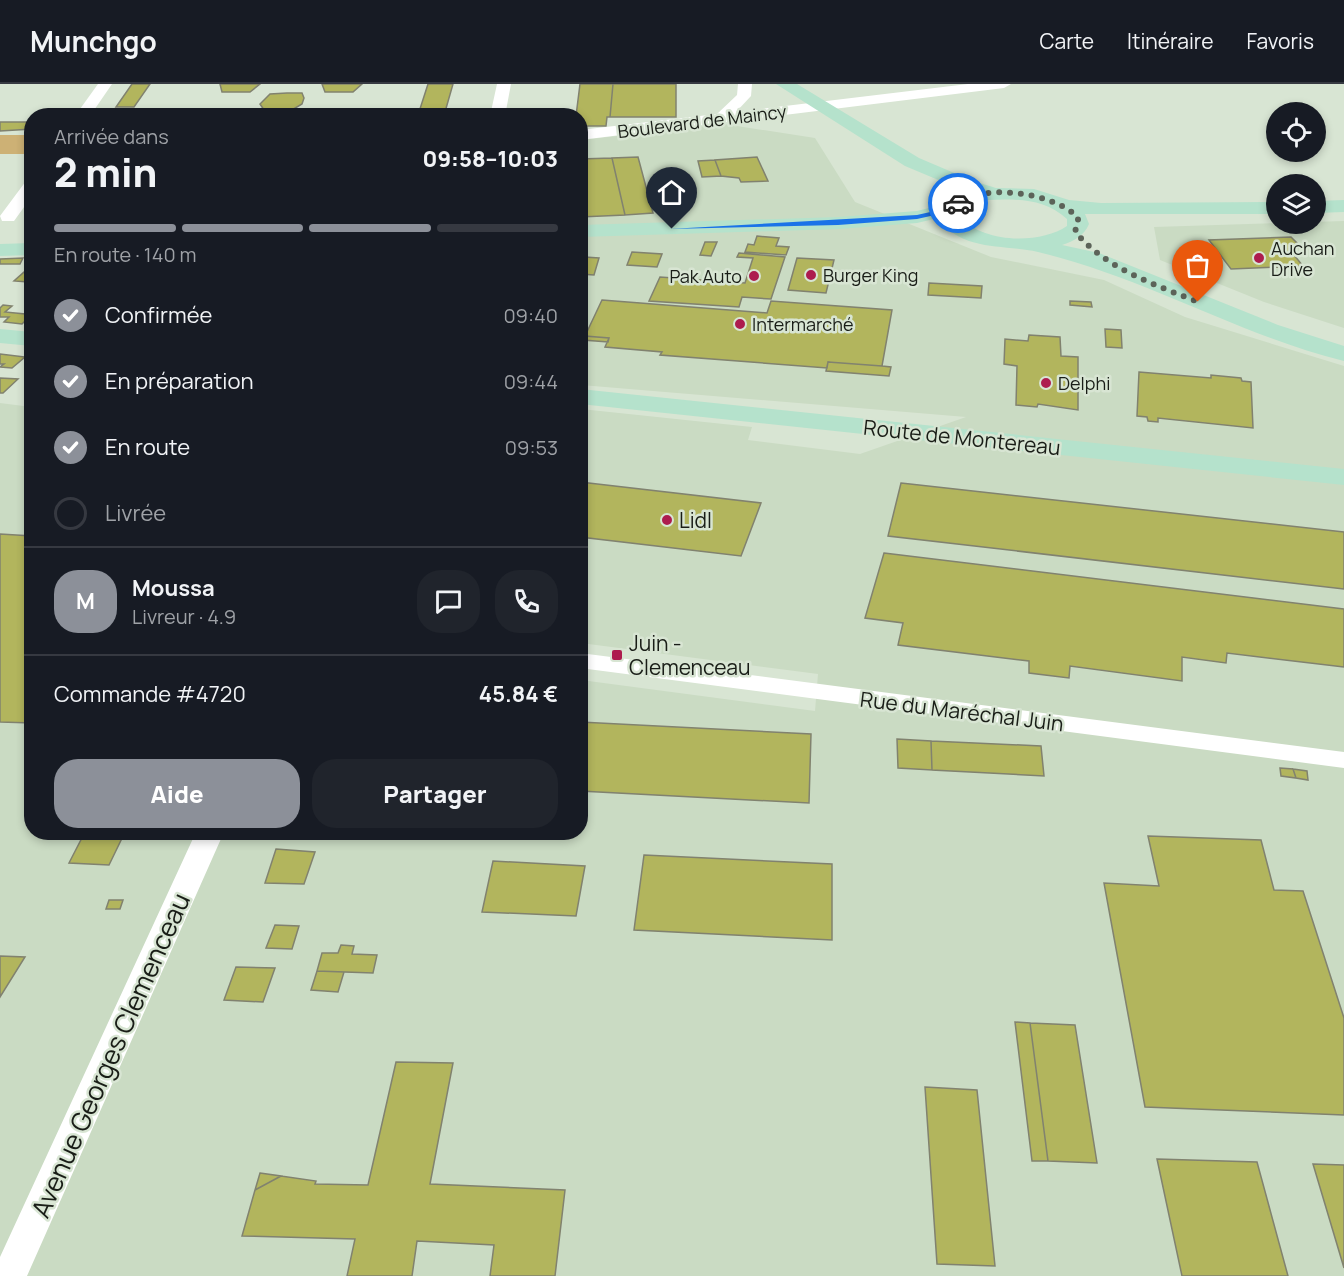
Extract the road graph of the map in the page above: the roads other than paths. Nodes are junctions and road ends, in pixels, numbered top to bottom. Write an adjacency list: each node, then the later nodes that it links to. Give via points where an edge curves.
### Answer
1 (105, 84): 9 (street)
2 (504, 84): 10 (street)
3 (745, 84): 12 (street, via 744,96)
4 (763, 84): 11 (main road)
5 (785, 84): 8 (main road)
6 (1004, 84): 7 (street, Boulevard de Maincy)
7 (903, 90): 8 (street, Boulevard de Maincy)
8 (823, 106): 11 (street, Boulevard de Maincy); 15 (main road, via 923,166 962,184)
9 (88, 108)
10 (499, 108)
11 (802, 109): 12 (street, Boulevard de Maincy); 19 (main road, via 948,193)
12 (720, 119): 13 (street, Boulevard de Maincy)
13 (588, 134)
14 (24, 193): 23 (street)
15 (997, 194): 16 (main road, via 1041,197); 19 (main road, via 969,198)
16 (1065, 206): 21 (main road); 25 (main road, via 1078,218)
17 (1344, 206): 18 (main road)
18 (1326, 207)
19 (952, 208): 24 (main road, via 917,217); 26 (main road, via 948,216)
20 (1266, 208): 21 (main road)
21 (1234, 209): 25 (main road, via 1107,217)
22 (24, 216): 23 (street)
23 (4, 217)
24 (838, 223): 26 (main road); 27 (main road)
25 (1077, 228): 28 (main road, via 1057,240); 31 (main road, via 1088,246)
26 (959, 230): 28 (main road, via 996,242)
27 (588, 231)
28 (1031, 243): 31 (main road, via 1091,258)
29 (24, 249): 30 (main road)
30 (0, 250)
31 (1129, 273): 34 (main road, via 1270,330)
32 (0, 336): 33 (main road)
33 (24, 338)
34 (1344, 354)
35 (588, 397): 36 (main road, Route de Montereau)
36 (1344, 477)
37 (588, 661): 38 (street, Rue du Maréchal Juin)
38 (1344, 760)
39 (206, 840): 40 (street, Avenue Georges Clemenceau, via 29,1236)
40 (6, 1276)

